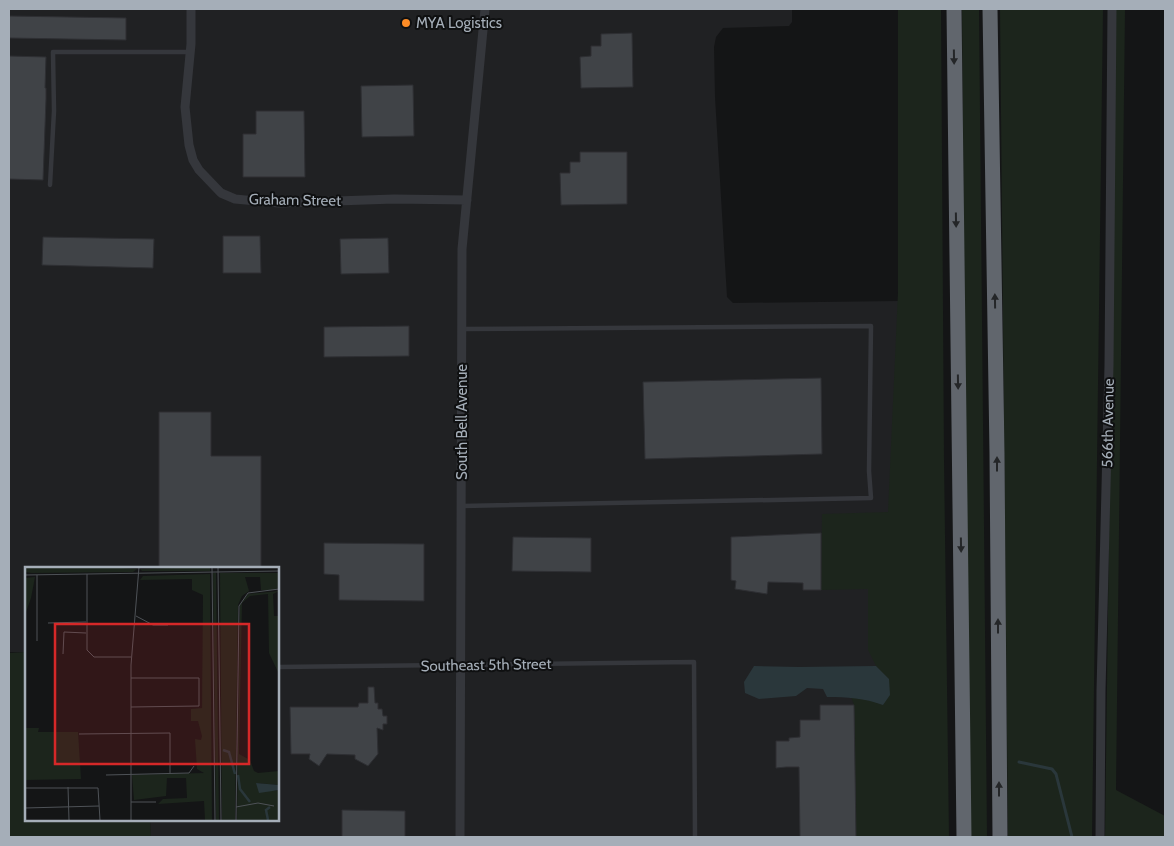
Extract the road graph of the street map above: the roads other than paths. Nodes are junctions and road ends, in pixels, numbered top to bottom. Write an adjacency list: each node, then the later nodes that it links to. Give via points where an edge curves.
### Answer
1 (191, 9): 6 (street, Graham Street)
2 (485, 9): 8 (street, South Bell Avenue)
3 (954, 9): 15 (highway, one-way to 15)
4 (990, 9): 16 (highway, one-way to 4)
5 (1112, 9): 17 (street, 566th Avenue)
6 (190, 52): 7 (lane, via 53,52); 8 (street, Graham Street, via 185,107 189,146 199,170 221,193 235,199 279,204 394,199)
7 (50, 185)
8 (467, 200): 9 (street, South Bell Avenue, via 462,249)
9 (462, 329): 10 (street, South Bell Avenue); 10 (lane, via 871,326 871,498)
10 (462, 506): 11 (street, South Bell Avenue)
11 (460, 665): 12 (lane, Southeast 5th Street); 13 (street, South Bell Avenue); 14 (lane, Southeast 5th Street, via 694,662)
12 (279, 667)
13 (460, 837)
14 (695, 837)
15 (964, 837)
16 (1000, 837)
17 (1100, 837)

